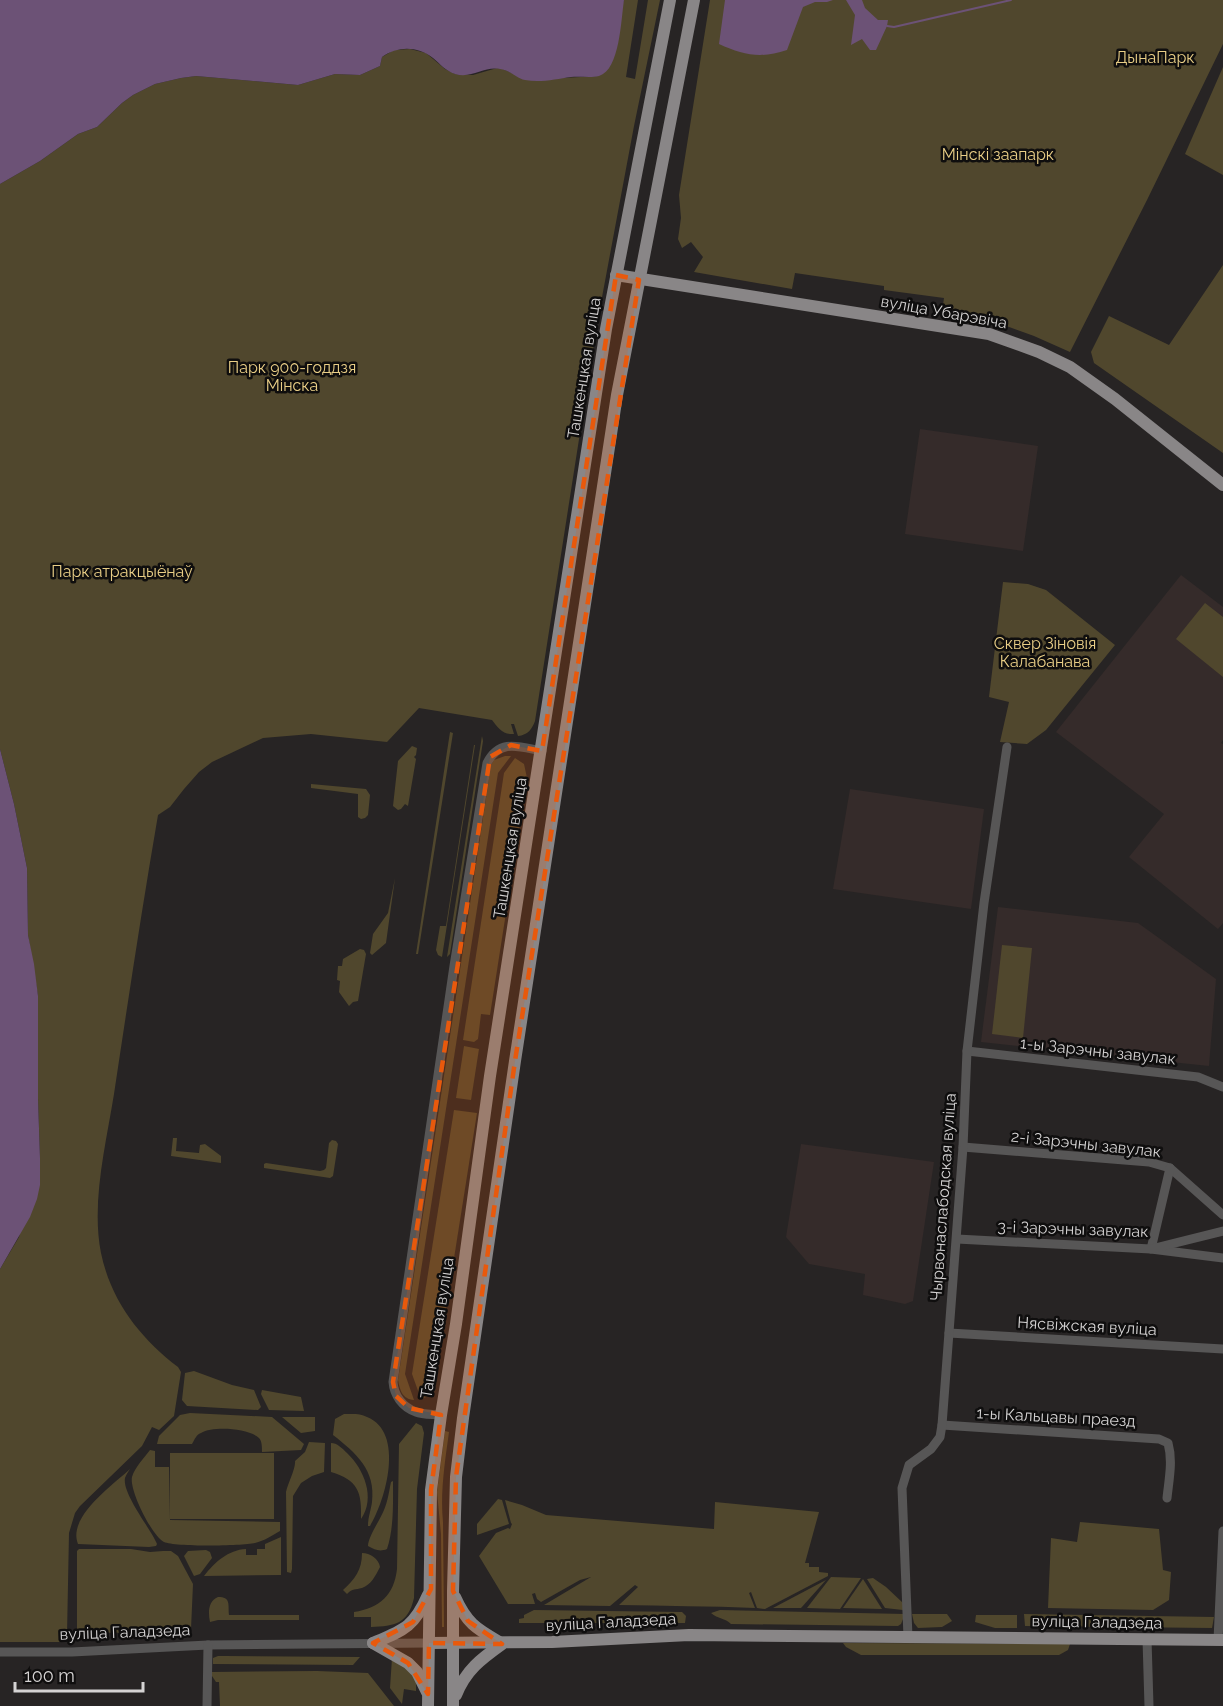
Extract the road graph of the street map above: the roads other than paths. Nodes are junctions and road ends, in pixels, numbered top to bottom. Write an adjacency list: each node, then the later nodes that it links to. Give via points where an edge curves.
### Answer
1 (670, 0): 3 (main road, Ташкенцкая вуліца)
2 (694, 0): 4 (main road)
3 (616, 275): 4 (main road, вуліца Убарэвіча); 7 (main road, Ташкенцкая вуліца)
4 (639, 280): 5 (main road, вуліца Убарэвіча, via 989,334 1011,341 1077,372); 8 (main road)
5 (1223, 485)
6 (1007, 747): 9 (street, Чырвонаслабодская вуліца)
7 (542, 751): 8 (main road); 20 (main road, Ташкенцкая вуліца); 20 (street, via 503,747 487,763 454,966 393,1382 396,1396 410,1408)
8 (563, 755): 21 (main road)
9 (967, 1051): 10 (street, 1-ы Зарэчны завулак, via 1198,1077); 11 (street, Чырвонаслабодская вуліца)
10 (1223, 1087)
11 (963, 1147): 12 (street, 2-і Зарэчны завулак, via 1149,1162); 15 (street, Чырвонаслабодская вуліца)
12 (1170, 1168): 13 (street, 2-і Зарэчны завулак); 16 (street)
13 (1223, 1215)
14 (1223, 1231): 16 (street, 3-і Зарэчны завулак)
15 (957, 1239): 16 (street, 3-і Зарэчны завулак); 18 (street, Чырвонаслабодская вуліца)
16 (1151, 1249): 17 (street)
17 (1223, 1258)
18 (949, 1333): 19 (street, Нясвіжская вуліца); 22 (street, Чырвонаслабодская вуліца)
19 (1223, 1349)
20 (441, 1415): 21 (main road); 25 (main road, Ташкенцкая вуліца, via 431,1490)
21 (463, 1418): 26 (main road, via 456,1478)
22 (942, 1425): 23 (street, 1-ы Кальцавы праезд, via 1159,1439 1168,1443 1171,1461); 27 (street, Чырвонаслабодская вуліца, via 940,1437 931,1449 909,1465 902,1488)
23 (1167, 1498)
24 (1223, 1531): 29 (street)
25 (430, 1589): 30 (main road, via 413,1622); 31 (main road, Ташкенцкая вуліца)
26 (453, 1591): 32 (main road); 33 (main road, via 468,1621)
27 (908, 1637): 28 (main road, вуліца Галадзеда); 33 (main road, вуліца Галадзеда, via 689,1635)
28 (1147, 1639): 29 (main road, вуліца Галадзеда); 39 (street)
29 (1221, 1640)
30 (373, 1643): 31 (street, вуліца Галадзеда); 34 (street, вуліца Галадзеда); 36 (main road, via 417,1672)
31 (429, 1643): 32 (main road, вуліца Галадзеда); 36 (main road, Ташкенцкая вуліца)
32 (453, 1643): 33 (main road, вуліца Галадзеда); 37 (main road)
33 (502, 1644): 37 (main road, via 466,1674)
34 (208, 1645): 35 (street, вуліца Галадзеда); 38 (street)
35 (0, 1652)
36 (428, 1700)
37 (453, 1705)
38 (207, 1706)
39 (1149, 1706)

